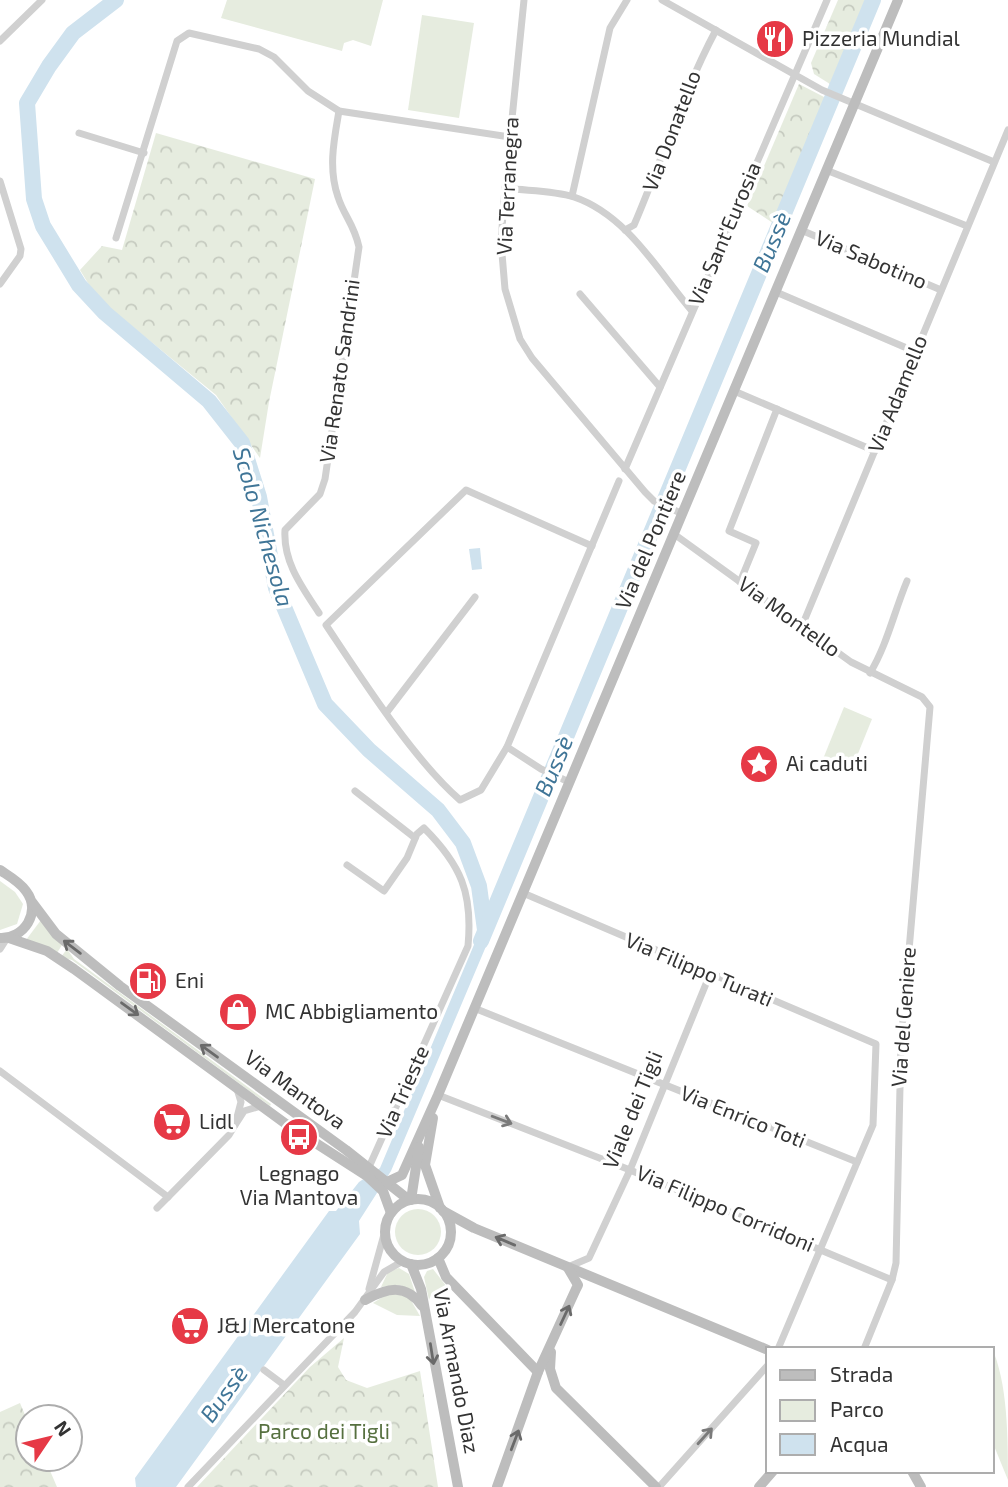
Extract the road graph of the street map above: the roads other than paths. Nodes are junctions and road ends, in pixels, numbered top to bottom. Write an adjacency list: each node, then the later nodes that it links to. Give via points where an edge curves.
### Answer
1 (42, 0): 8 (street)
2 (524, 0): 16 (street, Via Terranegra)
3 (626, 0): 22 (street, via 610,28)
4 (662, 0): 9 (street)
5 (827, 0): 11 (street, Via Sant'Eurosia)
6 (898, 0): 12 (main road, Via del Pontiere)
7 (27, 1): 8 (street)
8 (35, 6): 10 (street)
9 (716, 30): 11 (street); 24 (street, Via Donatello, via 695,68 634,225)
10 (0, 41)
11 (793, 74): 12 (street); 31 (street, Via Sant'Eurosia)
12 (851, 103): 18 (street); 19 (main road, Via del Pontiere)
13 (339, 111): 16 (street); 17 (street, via 259,49 189,33 177,41); 45 (street, Via Renato Sandrini, via 332,176 359,247 325,480 320,494 285,530 284,546 293,572)
14 (1008, 130): 18 (street, Via Adamello)
15 (79, 133): 17 (street)
16 (510, 137): 21 (street, Via Terranegra)
17 (144, 153): 26 (street)
18 (994, 162): 23 (street, Via Adamello)
19 (826, 170): 23 (street); 25 (main road, Via del Pontiere)
20 (0, 181): 27 (street, via 21,249)
21 (505, 188): 22 (street); 37 (street, Via Terranegra, via 501,242 505,289 520,339)
22 (572, 196): 24 (street, via 604,211)
23 (967, 226): 28 (street, Via Adamello)
24 (625, 230): 31 (street)
25 (801, 230): 28 (street, Via Sabotino); 29 (main road, Via del Pontiere)
26 (116, 238)
27 (0, 284)
28 (941, 290): 32 (street, Via Adamello)
29 (776, 292): 32 (street); 34 (main road, Via del Pontiere)
30 (580, 294): 33 (street)
31 (692, 311): 33 (street, Via Sant'Eurosia)
32 (916, 352): 36 (street, Via Adamello)
33 (660, 387): 37 (street, Via Sant'Eurosia)
34 (734, 391): 35 (street); 39 (main road, Via del Pontiere)
35 (778, 409): 36 (street); 43 (street, via 729,531 756,542)
36 (875, 451): 46 (street, Via Adamello)
37 (625, 468): 39 (street, Via Terranegra, via 654,501)
38 (619, 481): 41 (street)
39 (679, 512): 40 (main road, Via del Pontiere)
40 (674, 534): 43 (street, Via Montello); 51 (main road, Via del Pontiere)
41 (592, 547): 49 (street, via 466,490 326,625); 50 (street)
42 (907, 581): 47 (street, via 885,648)
43 (740, 582): 46 (street, Via Montello)
44 (475, 597): 49 (street)
45 (319, 614)
46 (802, 626): 47 (street, Via Montello)
47 (870, 673): 48 (street, Via Montello)
48 (909, 692): 85 (street, Via del Geniere, via 926,700 931,711 905,988)
49 (387, 712): 50 (street, via 460,800 481,790)
50 (507, 747): 51 (street)
51 (565, 780): 56 (main road, Via del Pontiere)
52 (355, 791): 53 (street)
53 (415, 838): 54 (street, via 384,891); 71 (street, Via Trieste, via 424,828 445,849 464,881 471,917 468,946)
54 (347, 865)
55 (0, 870): 57 (main road, Via Mantova, via 25,889)
56 (523, 893): 60 (street, Via Filippo Turati); 61 (main road, Via del Pontiere)
57 (32, 902): 58 (main road, via 27,925); 71 (main road, Via Mantova, one-way to 57, via 120,986 56,934)
58 (5, 938): 59 (street); 64 (main road, Via Mantova, one-way to 64, via 47,951)
59 (0, 949)
60 (710, 974): 63 (street, Viale dei Tigli); 69 (street, Via Filippo Turati, via 876,1044 873,1125)
61 (474, 1008): 63 (street, Via Enrico Toti); 65 (main road, Via del Pontiere)
62 (0, 1071): 73 (street)
63 (664, 1085): 69 (street, Via Enrico Toti); 70 (street, Viale dei Tigli)
64 (237, 1088): 66 (main road, Via Mantova); 67 (street, via 241,1102)
65 (438, 1095): 68 (main road, Via del Pontiere); 70 (street, Via Filippo Corridoni, one-way to 70); 76 (main road, Via del Pontiere, via 425,1157)
66 (261, 1106): 67 (street, via 244,1111); 71 (main road, Via Mantova)
67 (235, 1125): 73 (street)
68 (423, 1130): 72 (main road, Via del Pontiere, via 402,1175); 74 (main road, Via del Pontiere)
69 (857, 1162): 79 (street)
70 (630, 1170): 79 (street, Via Filippo Corridoni); 81 (street, Viale dei Tigli)
71 (370, 1171): 72 (main road, Via Mantova)
72 (385, 1187): 74 (main road, Via Mantova); 77 (main road, Via Mantova)
73 (168, 1197): 75 (street)
74 (410, 1200): 76 (main road, via 424,1199); 77 (main road)
75 (157, 1208)
76 (442, 1209): 80 (main road, via 451,1233); 83 (main road, one-way to 76, via 474,1228)
77 (391, 1213): 78 (main road)
78 (385, 1231): 82 (main road, via 388,1246); 87 (street)
79 (819, 1249): 85 (street, Via Filippo Corridoni); 90 (street)
80 (438, 1258): 82 (main road, via 427,1264); 95 (main road, via 446,1277)
81 (589, 1258): 83 (street); 84 (street)
82 (407, 1263): 87 (street, via 384,1272); 88 (main road, Via Armando Diaz, via 419,1280)
83 (567, 1268): 84 (main road); 86 (main road)
84 (594, 1279): 86 (main road); 92 (main road)
85 (892, 1280): 91 (street, Via del Geniere)
86 (578, 1285): 89 (main road, one-way to 86)
87 (365, 1300): 88 (main road, via 384,1290 399,1289 414,1296); 96 (street)
88 (425, 1311): 100 (main road, Via Armando Diaz, one-way to 100)
89 (551, 1345): 95 (main road); 97 (main road, via 550,1368)
90 (779, 1347)
91 (865, 1347)
92 (766, 1349)
93 (766, 1367): 103 (street, one-way to 93)
94 (264, 1370): 96 (street)
95 (538, 1372): 98 (main road)
96 (284, 1385): 101 (street)
97 (556, 1388): 98 (main road, via 549,1384); 103 (main road)
98 (532, 1392): 102 (main road, one-way to 98)
99 (771, 1473): 104 (main road)
100 (459, 1483)
101 (188, 1487)
102 (495, 1487)
103 (657, 1487)
104 (759, 1487)

